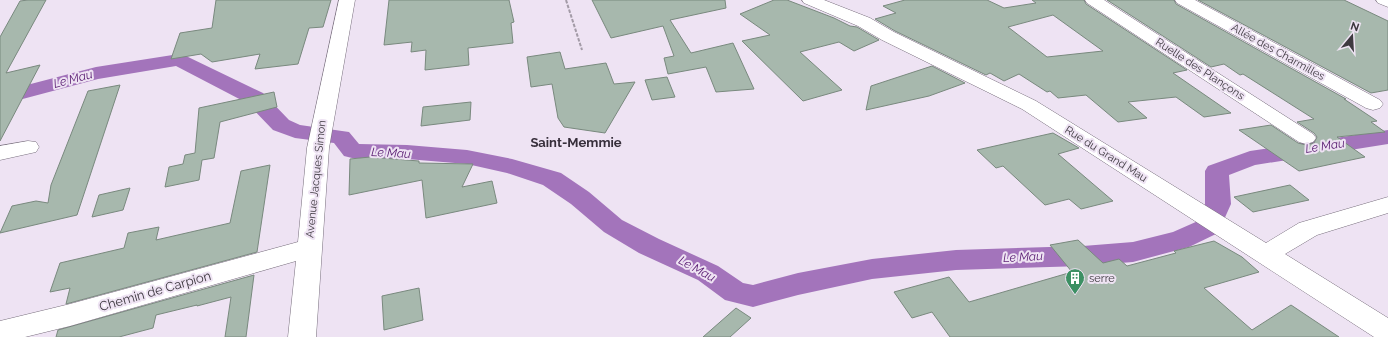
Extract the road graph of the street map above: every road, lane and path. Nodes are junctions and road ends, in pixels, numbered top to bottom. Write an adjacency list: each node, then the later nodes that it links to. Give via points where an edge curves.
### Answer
1 (347, 0): 14 (street, Avenue Jacques Simon, via 318,148)
2 (566, 0): 8 (path)
3 (810, 0): 15 (street, Rue du Grand Mau, via 864,22 1028,105)
4 (1093, 0): 10 (street, Ruelle des Plançons)
5 (1183, 0): 9 (street, Allée des Charmilles)
6 (1384, 0): 7 (street)
7 (1388, 2)
8 (582, 50)
9 (1373, 104)
10 (1306, 138)
11 (28, 147): 12 (street)
12 (0, 153)
13 (1388, 205): 15 (street, via 1308,229)
14 (309, 248): 16 (street, Chemin de Carpion); 18 (street, Avenue Jacques Simon)
15 (1266, 254): 17 (street, Rue du Grand Mau)
16 (0, 332)
17 (1388, 332)
18 (302, 337)

